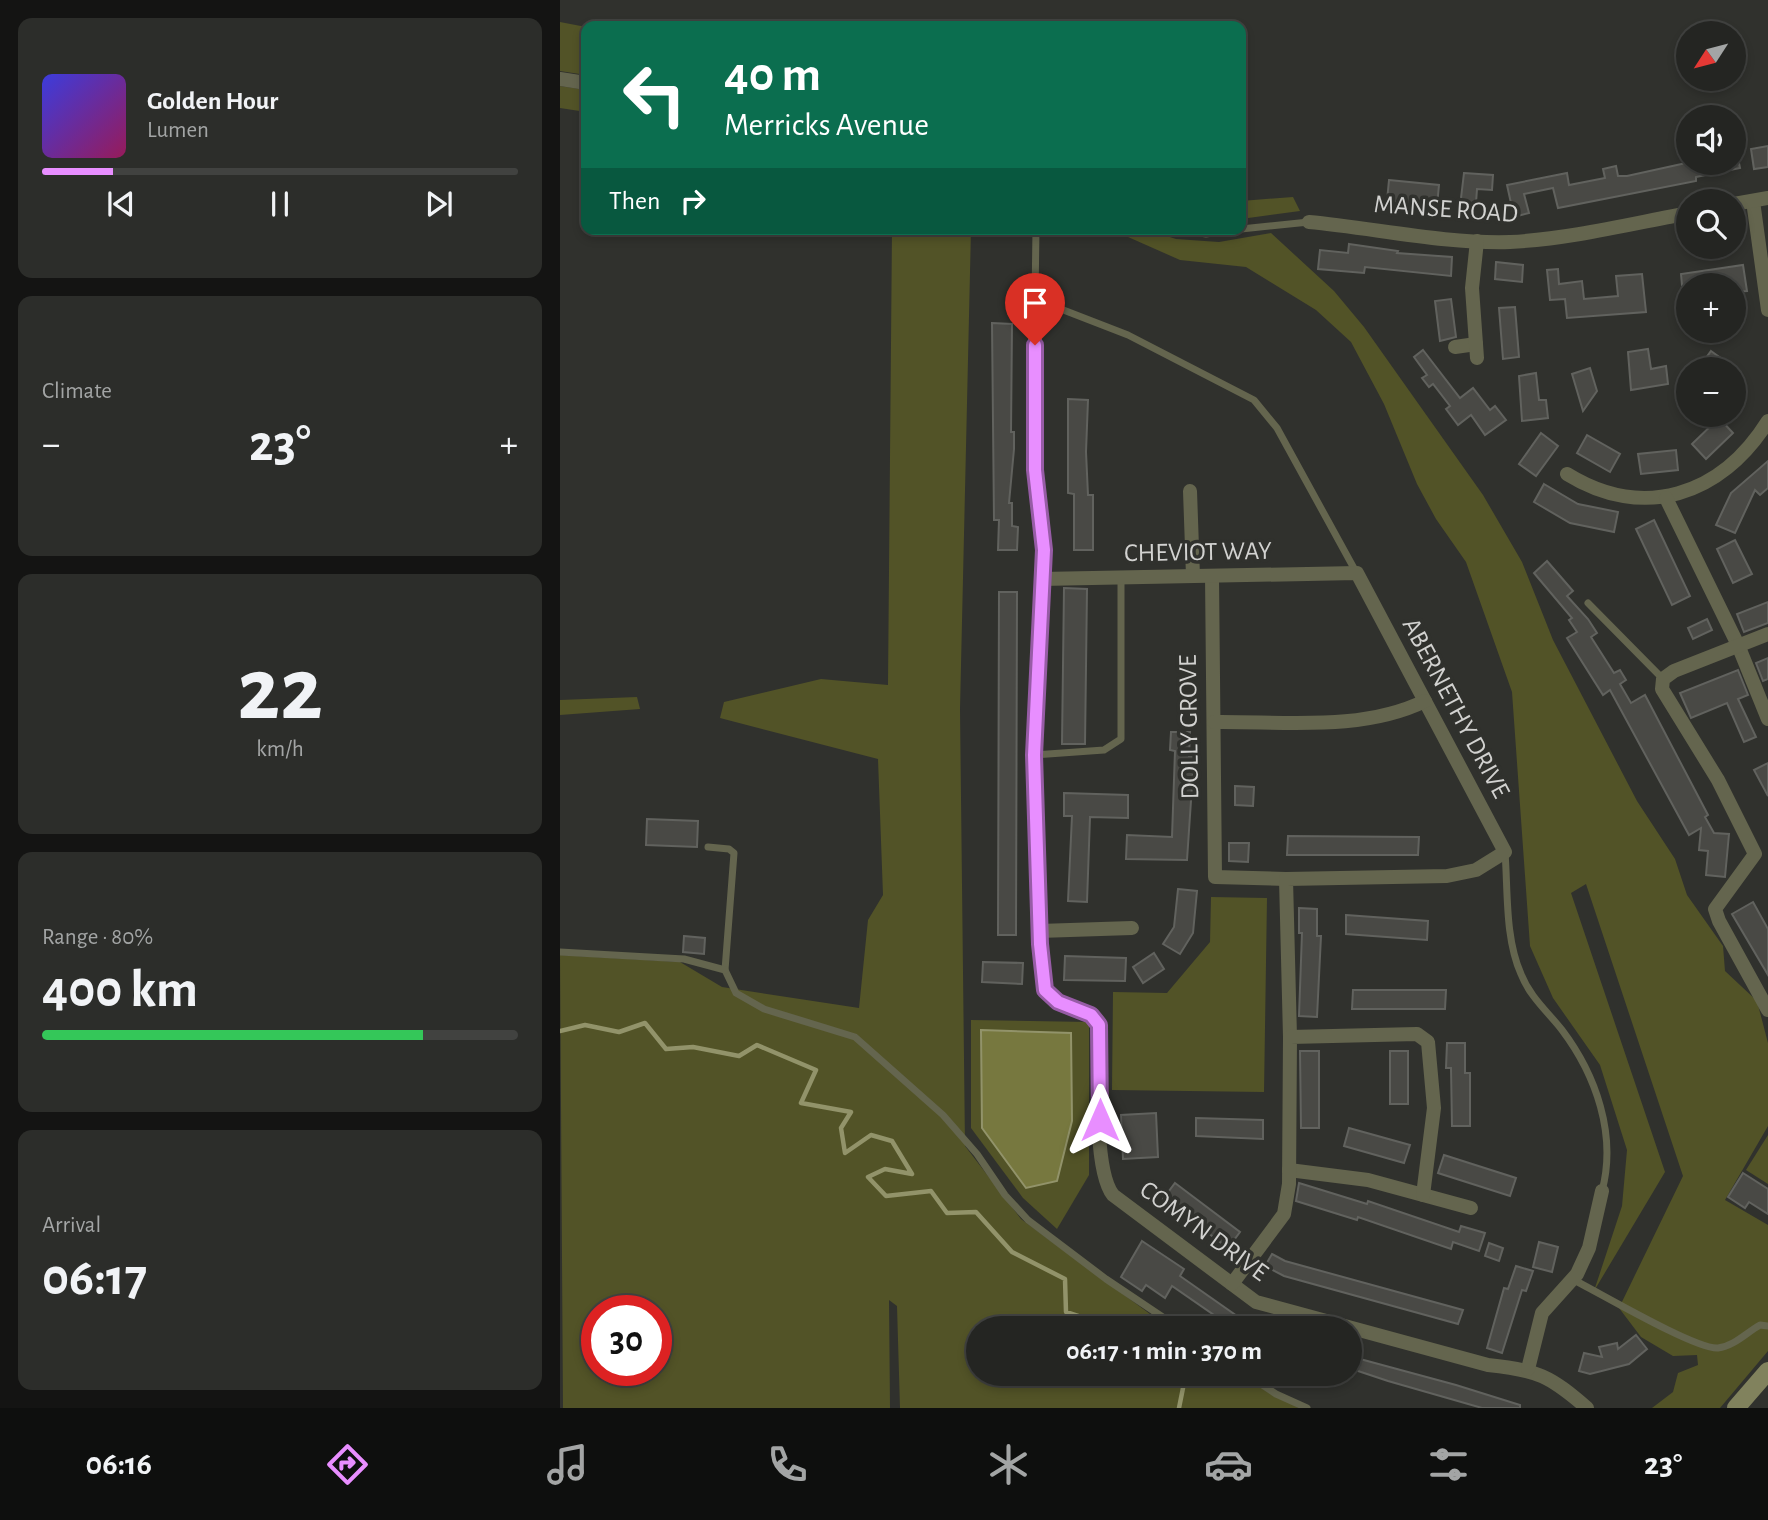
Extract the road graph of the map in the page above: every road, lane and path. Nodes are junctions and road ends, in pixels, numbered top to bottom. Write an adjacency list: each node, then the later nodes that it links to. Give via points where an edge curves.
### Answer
1 (560, 79): 2 (street)
2 (581, 82)
3 (1768, 198): 4 (street)
4 (1753, 201): 5 (street); 12 (street)
5 (1746, 202)
6 (1676, 215): 10 (street, MANSE ROAD, via 1574,234)
7 (1309, 222): 8 (lane, MANSE ROAD); 10 (street, MANSE ROAD)
8 (1246, 228)
9 (1036, 235): 11 (lane)
10 (1477, 242): 13 (street, via 1472,288 1476,351)
11 (1035, 299): 18 (lane, ABERNETHY DRIVE, via 1128,335 1254,400 1277,428); 22 (street, via 1035,470 1044,550)
12 (1768, 310)
13 (1455, 347)
14 (1768, 421): 17 (street, via 1737,458 1704,483)
15 (1567, 474): 17 (street, via 1593,490 1628,499)
16 (1190, 491): 19 (street)
17 (1666, 498): 25 (street)
18 (1357, 573): 20 (street, CHEVIOT WAY); 27 (street, ABERNETHY DRIVE)
19 (1193, 576): 20 (street, CHEVIOT WAY); 21 (street, CHEVIOT WAY)
20 (1212, 576): 29 (street, DOLLY GROVE)
21 (1121, 578): 22 (street, CHEVIOT WAY); 30 (lane, via 1121,740 1104,750)
22 (1041, 579): 30 (street)
23 (1588, 603): 26 (lane)
24 (1768, 634): 25 (street)
25 (1738, 645): 26 (street); 28 (street)
26 (1663, 679): 38 (street, via 1662,690 1718,780 1755,854 1715,909)
27 (1425, 701): 29 (street, via 1398,714 1367,720); 32 (street, ABERNETHY DRIVE)
28 (1768, 719)
29 (1214, 722): 33 (street, DOLLY GROVE, via 1215,877)
30 (1034, 755): 35 (street)
31 (708, 847): 37 (lane, via 734,853)
32 (1505, 852): 33 (street, via 1476,870 1447,876); 41 (lane, ABERNETHY DRIVE, via 1513,954 1521,976 1533,998 1561,1028 1596,1086 1605,1130)
33 (1286, 879): 39 (street)
34 (1132, 928): 35 (street)
35 (1039, 931): 45 (street, COMYN DRIVE, via 1045,990 1058,1002 1091,1015 1099,1025 1106,1186)
36 (560, 952): 37 (lane, via 684,959)
37 (725, 970): 46 (lane, via 736,993 764,1009 855,1037 943,1115 1028,1220)
38 (1768, 1010)
39 (1290, 1037): 40 (street); 42 (street, via 1417,1034 1428,1042 1434,1108)
40 (1289, 1170): 42 (street, via 1368,1180); 45 (street, via 1284,1214)
41 (1602, 1191): 44 (street, ABERNETHY DRIVE, via 1590,1248)
42 (1423, 1195): 43 (street)
43 (1471, 1208)
44 (1572, 1279): 47 (lane, via 1715,1348 1731,1345 1760,1325); 48 (street, ABERNETHY DRIVE, via 1542,1313)
45 (1232, 1284): 48 (street, COMYN DRIVE, via 1256,1302 1488,1365)
46 (1161, 1316)
47 (1768, 1326)
48 (1528, 1369): 52 (street, COMYN DRIVE, via 1562,1386)
49 (1768, 1371): 53 (main road)
50 (1264, 1386): 51 (lane)
51 (1307, 1408)
52 (1587, 1408)
53 (1736, 1408)

